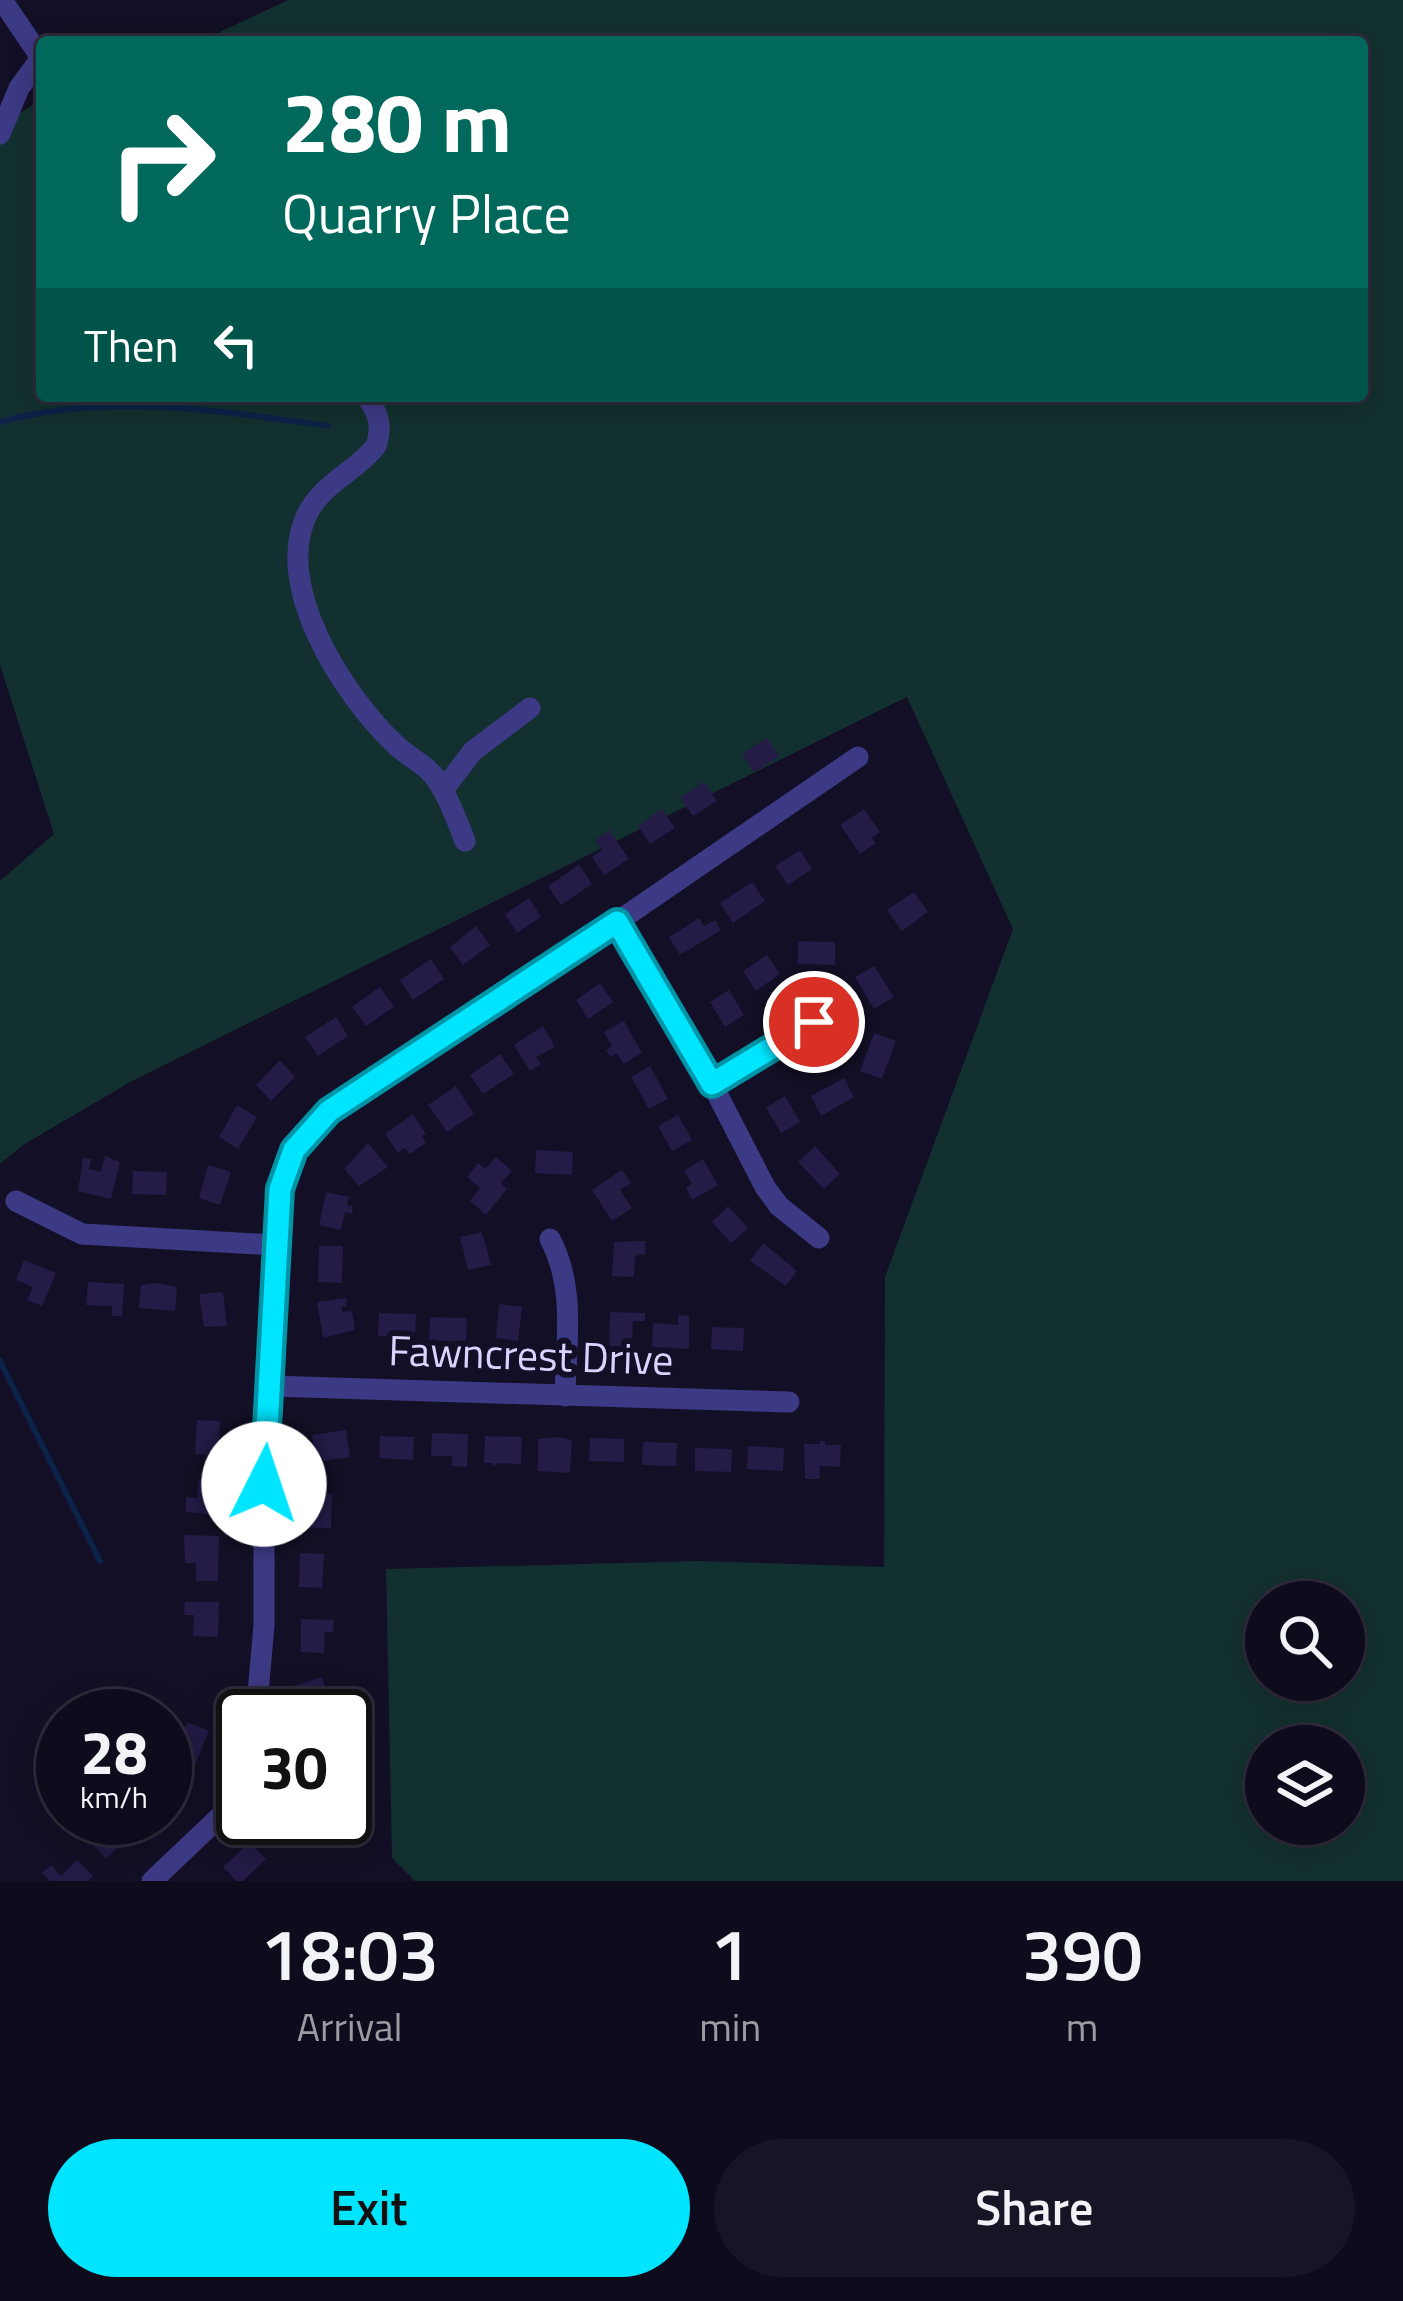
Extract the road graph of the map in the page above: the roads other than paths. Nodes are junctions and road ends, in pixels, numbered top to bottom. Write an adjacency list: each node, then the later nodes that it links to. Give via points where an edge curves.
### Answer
1 (2, 0): 2 (street)
2 (36, 49)
3 (36, 66): 4 (street)
4 (0, 134)
5 (370, 402): 8 (street, via 378,415 376,446 309,511 296,578 340,674)
6 (530, 708): 8 (street, via 473,751)
7 (858, 757): 10 (street)
8 (443, 790): 9 (street)
9 (465, 841)
10 (617, 922): 12 (street); 16 (street, via 312,1127 284,1174)
11 (814, 1022): 12 (street)
12 (712, 1084): 14 (street, via 774,1199)
13 (16, 1202): 16 (street, via 82,1234)
14 (819, 1238)
15 (550, 1239): 18 (street, via 564,1265 568,1304)
16 (274, 1245): 17 (street)
17 (271, 1386): 18 (street, Fawncrest Drive); 20 (street)
18 (565, 1396): 19 (street, Fawncrest Drive)
19 (789, 1402)
20 (258, 1689)
21 (216, 1819): 22 (street)
22 (152, 1881)

